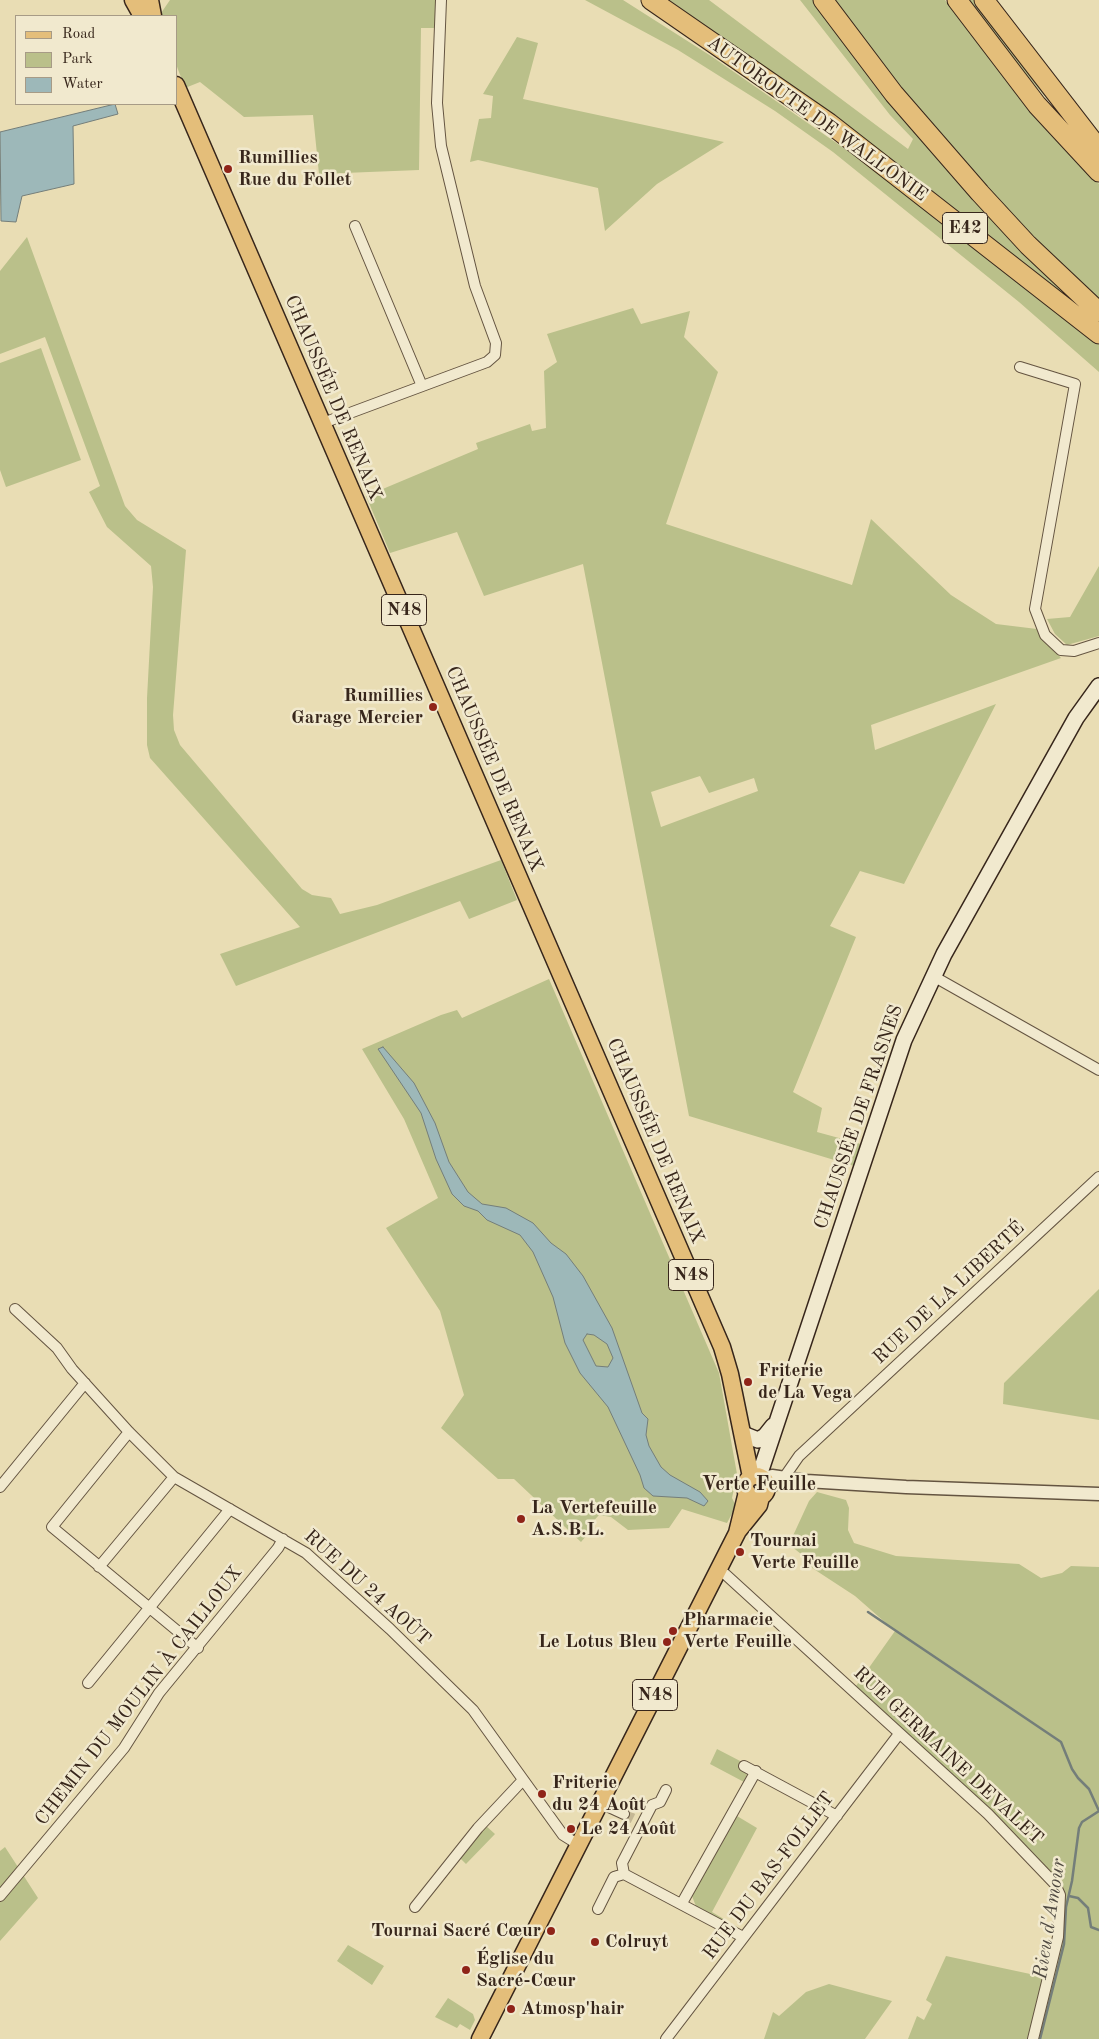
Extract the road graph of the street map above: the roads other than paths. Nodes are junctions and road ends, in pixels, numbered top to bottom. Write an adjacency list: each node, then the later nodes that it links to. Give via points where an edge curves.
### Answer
1 (133, 0): 8 (main road)
2 (150, 0): 9 (main road)
3 (441, 0): 17 (street, via 437,103 441,146 475,286 496,343 495,355 487,362)
4 (651, 0): 15 (highway, AUTOROUTE DE WALLONIE / E42, via 829,124)
5 (823, 0): 14 (highway, via 894,94 980,193 1028,245)
6 (958, 0): 12 (highway, via 1037,105)
7 (984, 0): 11 (highway)
8 (141, 15)
9 (153, 15)
10 (178, 90): 18 (main road, CHAUSSÉE DE RENAIX / N48)
11 (1099, 149)
12 (1099, 172)
13 (354, 226): 17 (street)
14 (1099, 312)
15 (1099, 334)
16 (1020, 367): 19 (street, via 1074,384 1035,609 1046,634 1061,650 1074,651)
17 (422, 386): 18 (street)
18 (323, 423): 28 (main road, CHAUSSÉE DE RENAIX / N48, via 722,1347)
19 (1099, 643)
20 (1099, 686): 21 (main road, CHAUSSÉE DE FRASNES, via 1073,724)
21 (933, 976): 22 (street); 26 (main road, CHAUSSÉE DE FRASNES, via 904,1040)
22 (1099, 1070)
23 (1099, 1177): 30 (street, RUE DE LA LIBERTÉ, via 799,1456)
24 (16, 1309): 25 (street, RUE DU 24 AOÛT, via 57,1348)
25 (85, 1383): 27 (street, RUE DU 24 AOÛT); 32 (street)
26 (776, 1422): 28 (main road, via 763,1438 754,1440); 31 (main road, CHAUSSÉE DE FRASNES)
27 (129, 1432): 29 (street, RUE DU 24 AOÛT); 36 (street, via 52,1527)
28 (743, 1434): 31 (main road, CHAUSSÉE DE RENAIX / N48, via 746,1461)
29 (174, 1476): 34 (street, RUE DU 24 AOÛT); 36 (street)
30 (783, 1479): 31 (street); 33 (street)
31 (758, 1485): 37 (main road, CHAUSSÉE DE RENAIX / N48)
32 (0, 1487)
33 (1099, 1494)
34 (230, 1509): 35 (street, RUE DU 24 AOÛT); 38 (street)
35 (283, 1538): 39 (street, CHEMIN DU MOULIN À CAILLOUX); 44 (street, RUE DU 24 AOÛT, via 326,1570 473,1710)
36 (99, 1567): 38 (street)
37 (718, 1570): 41 (street, RUE GERMAINE DEVALET); 46 (main road, CHAUSSÉE DE RENAIX / N48)
38 (149, 1608): 39 (street); 40 (street)
39 (198, 1648): 51 (street, CHEMIN DU MOULIN À CAILLOUX, via 160,1693 124,1748)
40 (88, 1683)
41 (899, 1734): 48 (street, RUE DU BAS-FOLLET); 58 (street, RUE GERMAINE DEVALET, via 1002,1828 1048,1875 1057,1889 1060,1907 1058,1937)
42 (744, 1766): 43 (street)
43 (756, 1772): 48 (street); 52 (street)
44 (523, 1780): 49 (street, RUE DU 24 AOÛT, via 563,1835); 53 (street, via 472,1834)
45 (666, 1790): 50 (street, via 660,1802 652,1804 640,1822 622,1863)
46 (600, 1802): 47 (street); 49 (main road, CHAUSSÉE DE RENAIX / N48)
47 (624, 1814)
48 (836, 1816): 55 (street, RUE DU BAS-FOLLET)
49 (579, 1845): 56 (main road, CHAUSSÉE DE RENAIX / N48)
50 (624, 1874): 52 (street); 54 (street, via 614,1877)
51 (0, 1896)
52 (682, 1903): 55 (street)
53 (415, 1907)
54 (598, 1909)
55 (743, 1937): 57 (street, RUE DU BAS-FOLLET)
56 (480, 2039)
57 (666, 2039)
58 (1033, 2039)

